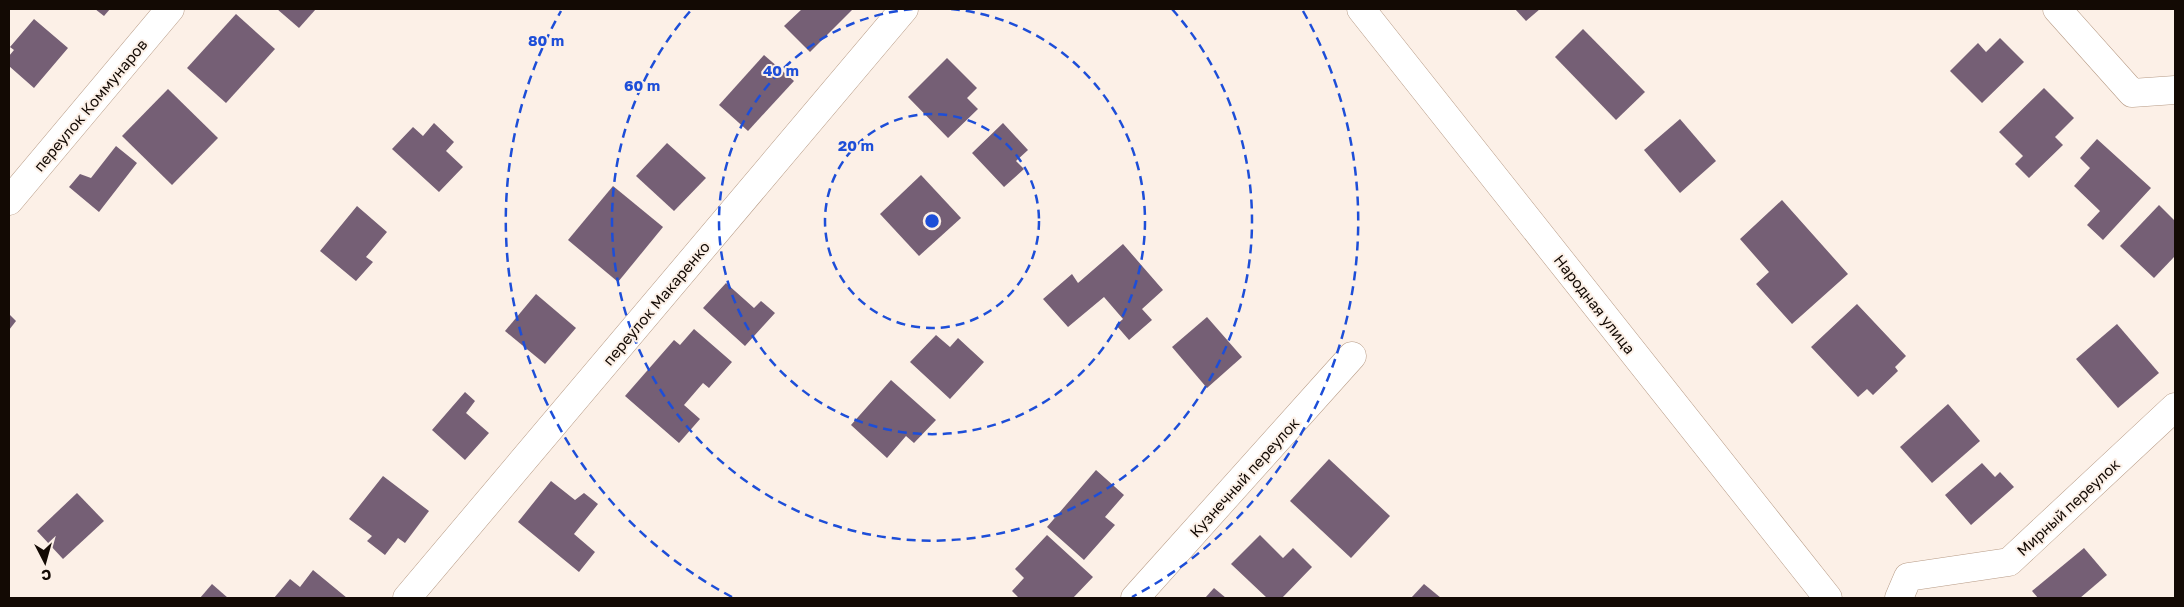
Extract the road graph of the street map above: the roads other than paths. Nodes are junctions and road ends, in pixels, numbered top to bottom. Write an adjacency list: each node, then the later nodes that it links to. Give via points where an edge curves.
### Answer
1 (170, 9): 6 (street, переулок Коммунаров)
2 (904, 9): 9 (street, переулок Макаренко)
3 (1361, 9): 11 (street, Народная улица)
4 (2056, 9): 5 (street, via 2132,93)
5 (2175, 90)
6 (9, 202)
7 (1352, 356): 10 (street, Кузнечный переулок)
8 (2175, 407): 12 (street, Мирный переулок, via 2009,562 1908,577)
9 (408, 598)
10 (1135, 598)
11 (1828, 598)
12 (1899, 598)

